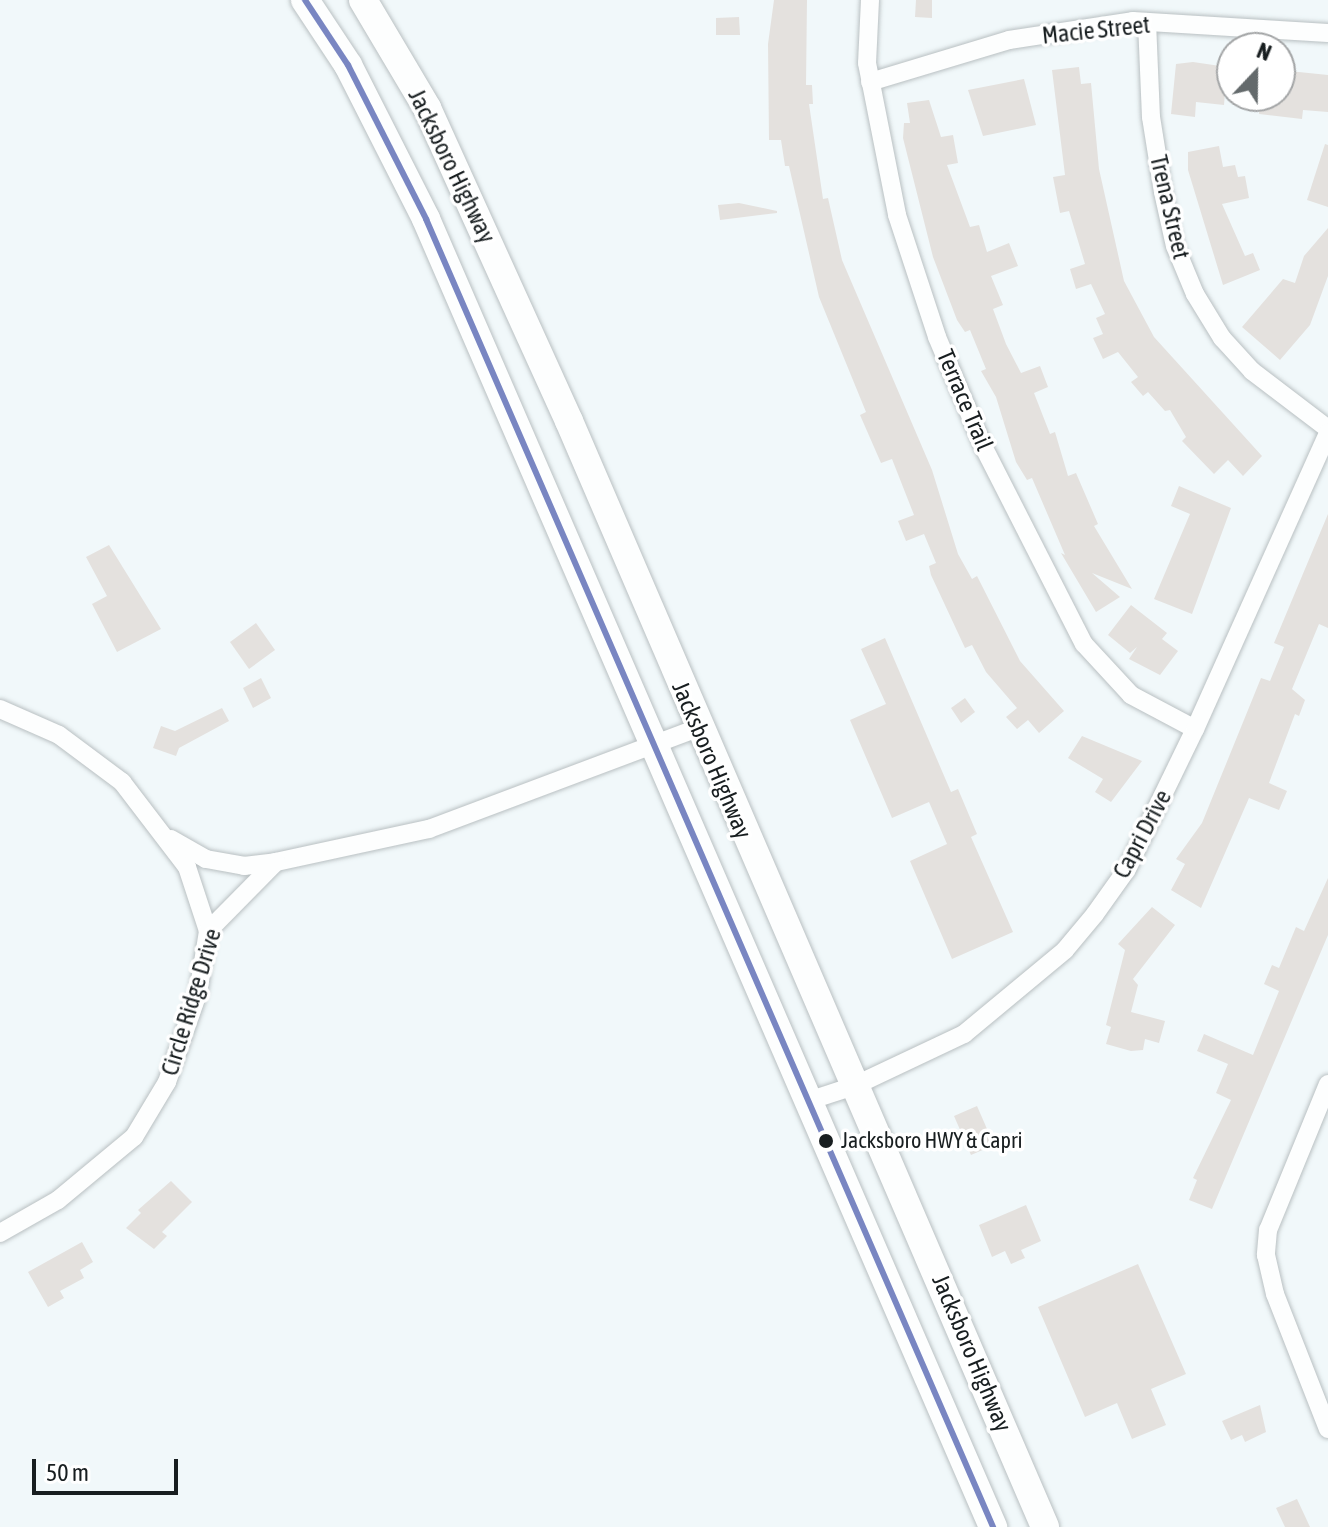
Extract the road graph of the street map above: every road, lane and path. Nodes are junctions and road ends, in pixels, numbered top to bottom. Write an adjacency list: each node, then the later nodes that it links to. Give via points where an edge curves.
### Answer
1 (305, 0): 11 (main road, Jacksboro Highway, via 348,65 426,219)
2 (363, 0): 9 (main road, Jacksboro Highway, via 455,167)
3 (870, 0): 6 (street, Terrace Trail)
4 (1147, 22): 5 (street, Macie Street); 6 (street, Macie Street, via 1009,40); 7 (street, Trena Street, via 1151,117 1163,192 1175,246 1195,294 1222,338 1252,371)
5 (1328, 33)
6 (870, 82): 10 (street, Terrace Trail, via 897,215 937,337 998,474 1084,644 1105,672 1131,695)
7 (1328, 431): 10 (street, Capri Drive)
8 (0, 709): 12 (street, via 59,735 122,782)
9 (698, 728): 11 (street); 16 (main road, Jacksboro Highway)
10 (1195, 729): 16 (street, Capri Drive, via 1127,869 1065,950 964,1034)
11 (653, 744): 13 (street, via 429,829); 17 (main road, Jacksboro Highway)
12 (171, 839): 13 (street, via 206,859 244,866); 14 (street, via 196,888)
13 (276, 862): 14 (street, Circle Ridge Drive)
14 (208, 931): 18 (street, Circle Ridge Drive, via 198,993 167,1082 134,1137 58,1200)
15 (1328, 1084): 19 (street, via 1268,1230 1266,1255 1275,1294)
16 (854, 1086): 17 (street, Capri Drive); 21 (main road, Jacksboro Highway)
17 (808, 1101): 20 (main road, Jacksboro Highway)
18 (0, 1233)
19 (1328, 1429)
20 (993, 1527)
21 (1045, 1527)

